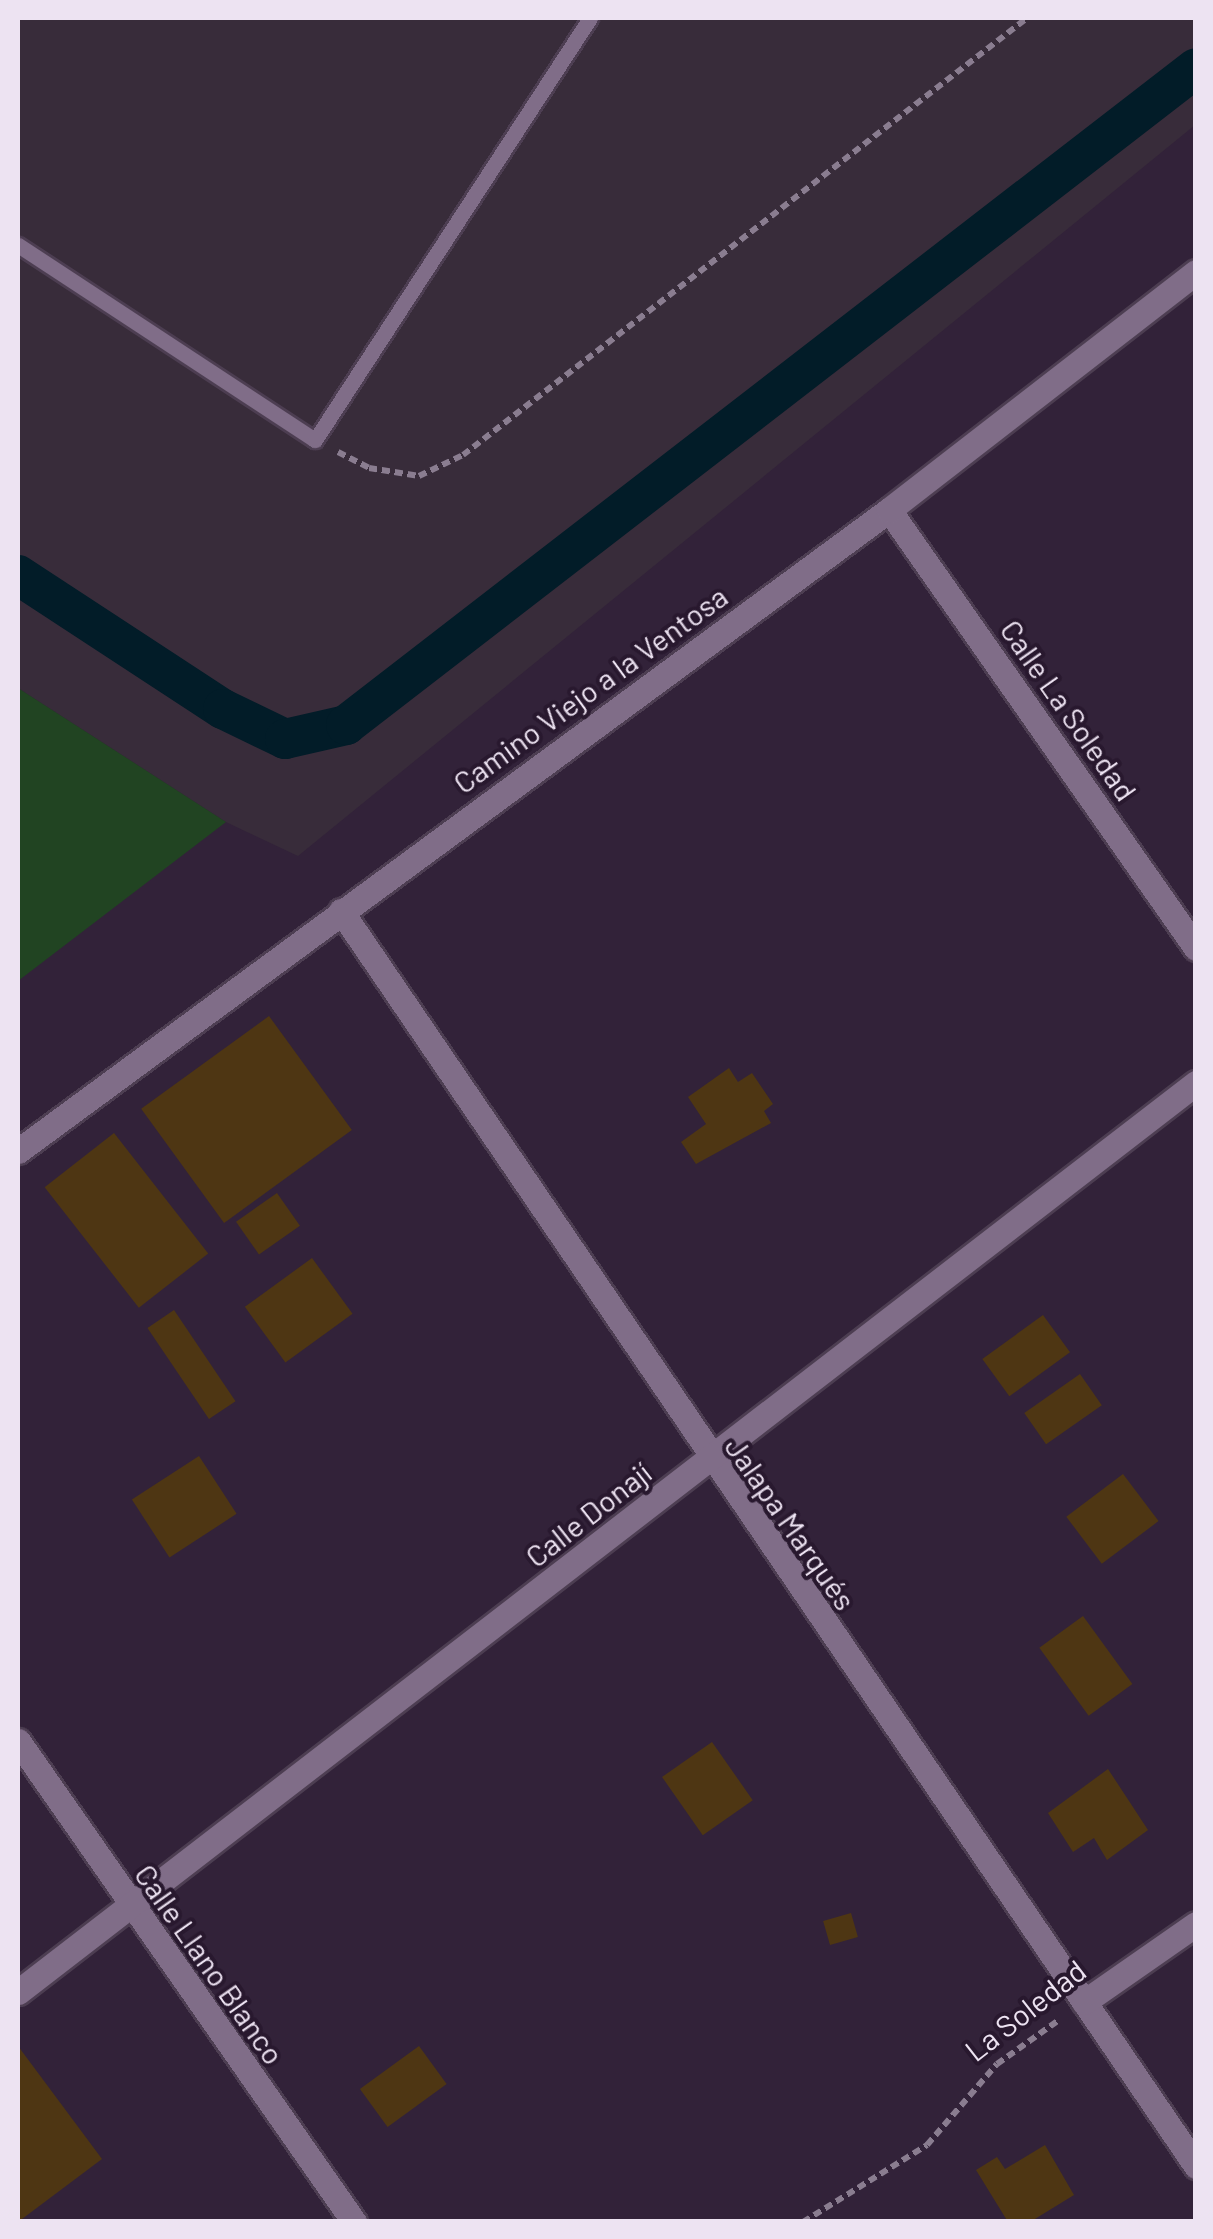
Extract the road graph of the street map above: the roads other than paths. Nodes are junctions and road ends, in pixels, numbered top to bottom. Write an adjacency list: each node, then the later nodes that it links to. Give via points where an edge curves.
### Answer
1 (590, 18): 2 (lane, via 315,440)
2 (18, 244)
3 (1196, 272): 4 (street, Camino Viejo a la Ventosa)
4 (889, 510): 5 (street, Camino Viejo a la Ventosa); 6 (street, Calle La Soledad)
5 (341, 911): 8 (street, Camino Viejo a la Ventosa); 9 (street, Jalapa Marqués)
6 (1196, 948)
7 (1196, 1083): 9 (street, Calle Donají)
8 (18, 1151)
9 (709, 1462): 11 (street, Calle Donají); 14 (street, Jalapa Marqués)
10 (18, 1741): 11 (street, Calle Llano Blanco)
11 (130, 1910): 13 (street, Calle Donají); 16 (street, Calle Llano Blanco)
12 (1196, 1924): 14 (street, La Soledad)
13 (18, 1992)
14 (1084, 2002): 15 (street, Jalapa Marqués)
15 (1196, 2166)
16 (354, 2222)

